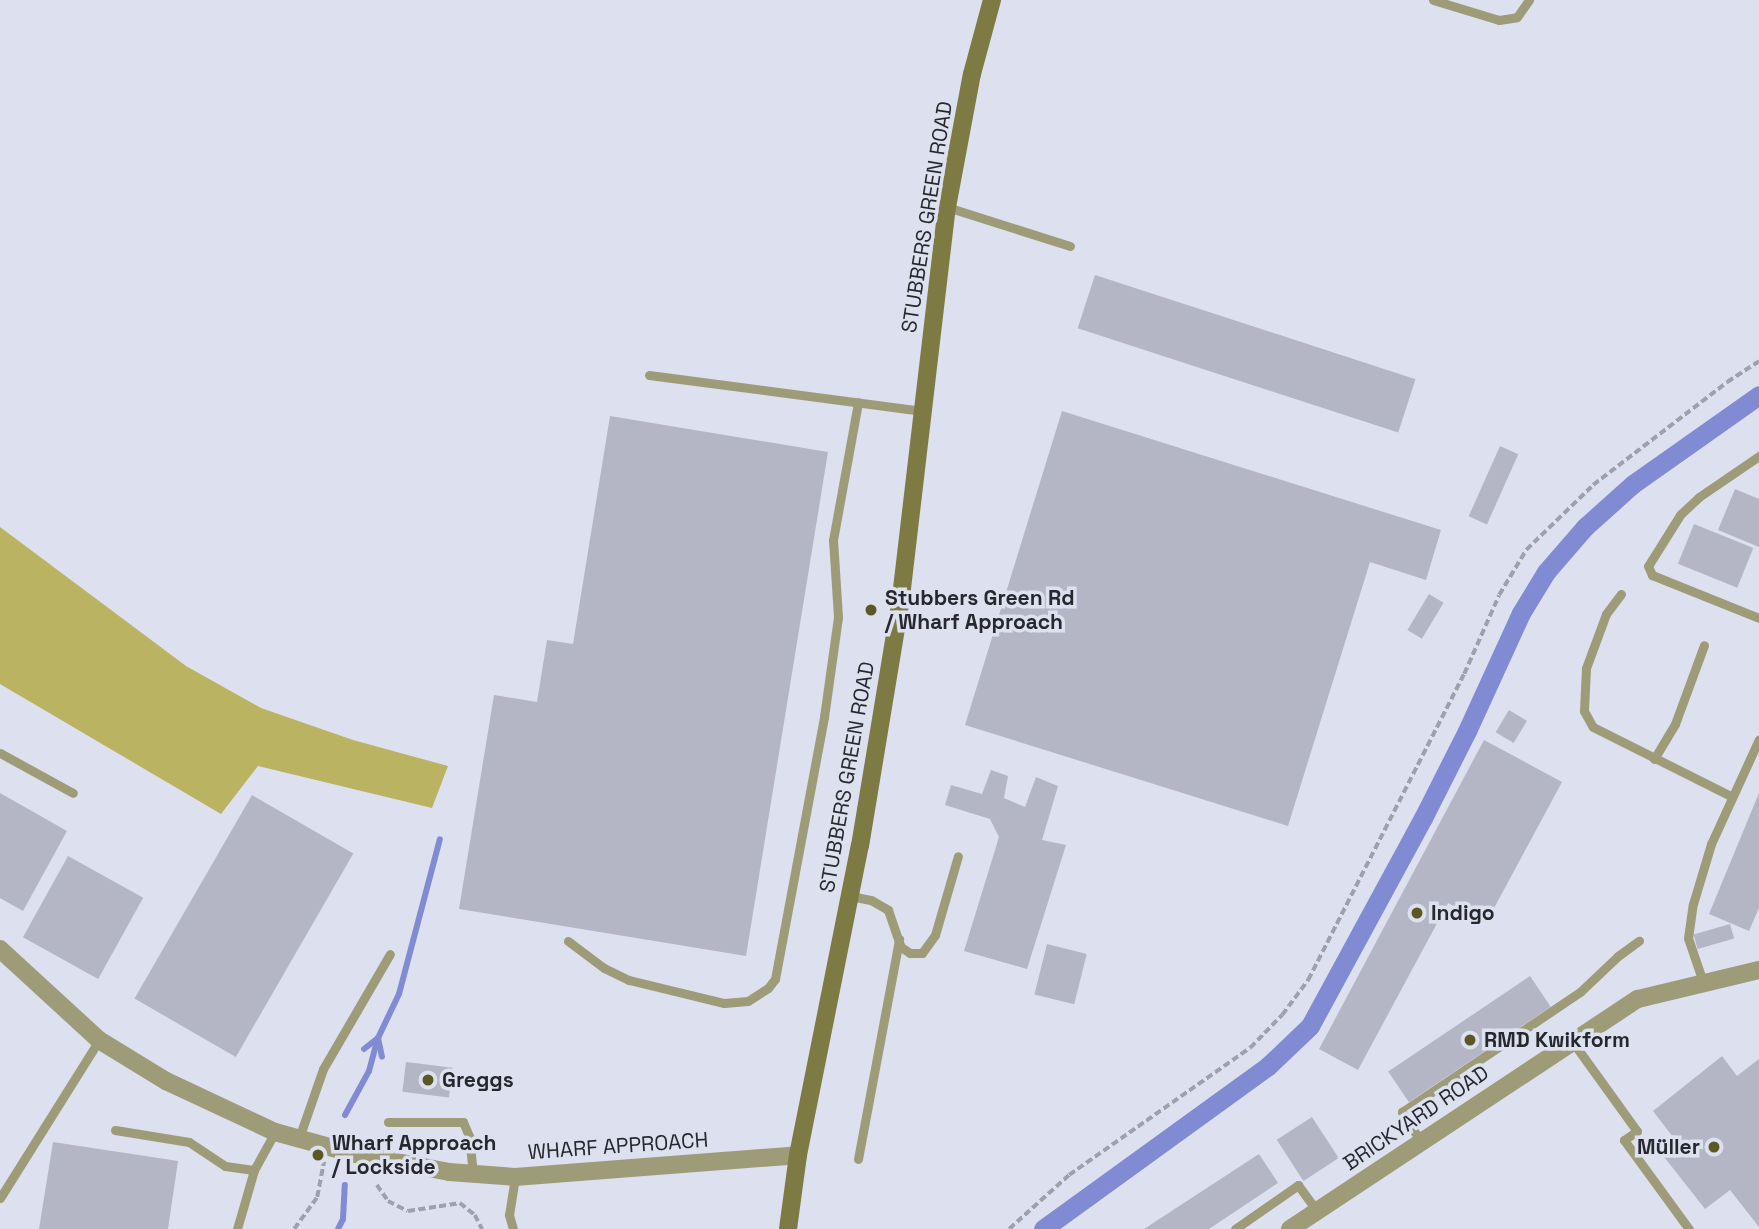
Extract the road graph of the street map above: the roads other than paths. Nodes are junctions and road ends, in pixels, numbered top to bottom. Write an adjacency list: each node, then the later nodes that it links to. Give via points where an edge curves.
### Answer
1 (992, 0): 4 (street, STUBBERS GREEN ROAD, via 972,74)
2 (1433, 0): 3 (lane, via 1499,20 1517,17)
3 (1530, 0)
4 (947, 207): 5 (lane); 8 (street, STUBBERS GREEN ROAD)
5 (1070, 246)
6 (649, 375): 7 (lane)
7 (858, 402): 8 (lane); 21 (lane, via 834,540 838,617 824,717 775,979 748,1001 724,1003 629,980)
8 (923, 411): 19 (street, STUBBERS GREEN ROAD, via 901,597)
9 (1759, 456): 11 (lane, via 1679,515 1648,566 1652,575)
10 (1621, 594): 15 (lane, via 1605,614 1586,668 1584,711 1593,727)
11 (1759, 618)
12 (1704, 645): 15 (lane, via 1675,724)
13 (1759, 739): 17 (lane)
14 (0, 753): 16 (lane)
15 (1654, 759): 17 (lane)
16 (73, 793)
17 (1731, 796): 26 (lane, via 1693,904 1688,938)
18 (958, 856): 20 (lane, via 927,950 910,953)
19 (850, 896): 20 (lane, via 871,900 888,910); 34 (street, STUBBERS GREEN ROAD)
20 (899, 939): 35 (lane)
21 (568, 941)
22 (1639, 942): 33 (lane, via 1580,992 1402,1112)
23 (0, 949): 27 (street, WHARF APPROACH)
24 (390, 954): 32 (lane, via 323,1069)
25 (1759, 970): 26 (street, BRICKYARD ROAD)
26 (1703, 982): 28 (street, BRICKYARD ROAD, via 1638,999)
27 (99, 1040): 31 (street, WHARF APPROACH, via 166,1082); 39 (lane)
28 (1572, 1041): 33 (street, BRICKYARD ROAD); 46 (lane, via 1637,1131 1624,1140)
29 (388, 1122): 37 (lane, via 463,1122)
30 (115, 1130): 36 (lane, via 189,1142 225,1166)
31 (275, 1132): 32 (street, WHARF APPROACH); 36 (lane)
32 (299, 1138): 37 (street, WHARF APPROACH, via 436,1170)
33 (1421, 1142): 40 (street, BRICKYARD ROAD)
34 (798, 1155): 38 (street, WHARF APPROACH); 43 (street, STUBBERS GREEN ROAD)
35 (858, 1159)
36 (254, 1170): 41 (lane)
37 (473, 1174): 38 (street, WHARF APPROACH)
38 (515, 1177): 42 (lane, via 509,1215)
39 (0, 1198)
40 (1317, 1210): 44 (lane, via 1298,1185); 45 (street, BRICKYARD ROAD)
41 (237, 1229)
42 (513, 1229)
43 (788, 1229)
44 (1236, 1229)
45 (1290, 1229)
46 (1689, 1229)

